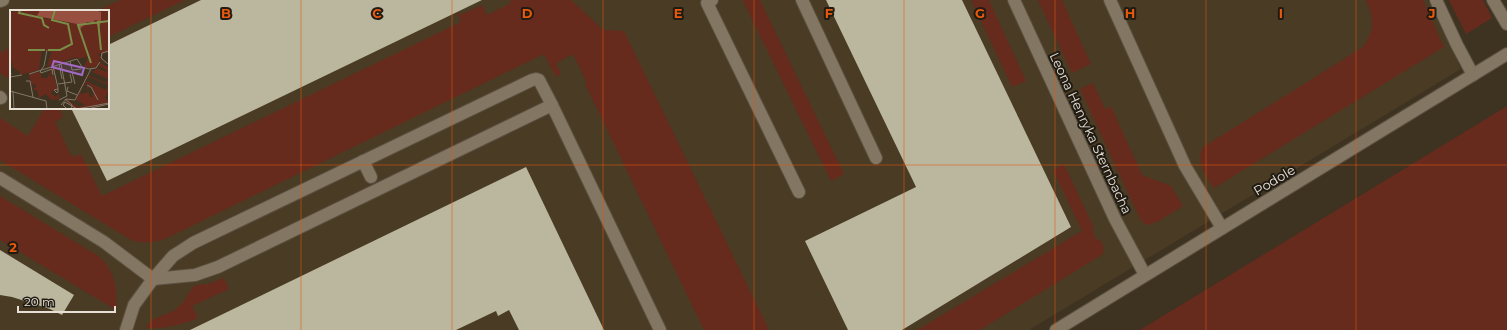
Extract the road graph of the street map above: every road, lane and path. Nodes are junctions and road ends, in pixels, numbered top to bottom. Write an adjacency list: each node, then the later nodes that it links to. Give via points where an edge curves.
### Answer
1 (712, 0): 15 (street, via 707,3)
2 (802, 0): 11 (street)
3 (1014, 0): 17 (street, Leona Henryka Sternbacha, via 1115,219)
4 (1110, 0): 16 (street, via 1185,166)
5 (1436, 0): 9 (street)
6 (1493, 0): 7 (street)
7 (1507, 24)
8 (1507, 54): 9 (street, Podole)
9 (1473, 75): 16 (street, Podole)
10 (552, 105): 12 (street, via 539,80 532,80); 18 (street, via 218,267 195,275); 20 (street)
11 (876, 158)
12 (363, 161): 13 (street); 18 (street, via 193,243 173,256)
13 (371, 177)
14 (0, 178): 18 (street, via 104,242)
15 (798, 192)
16 (1222, 228): 17 (street, Podole)
17 (1145, 276): 21 (street, Podole)
18 (153, 279): 19 (street, via 134,305)
19 (126, 330)
20 (660, 330)
21 (1056, 330)

